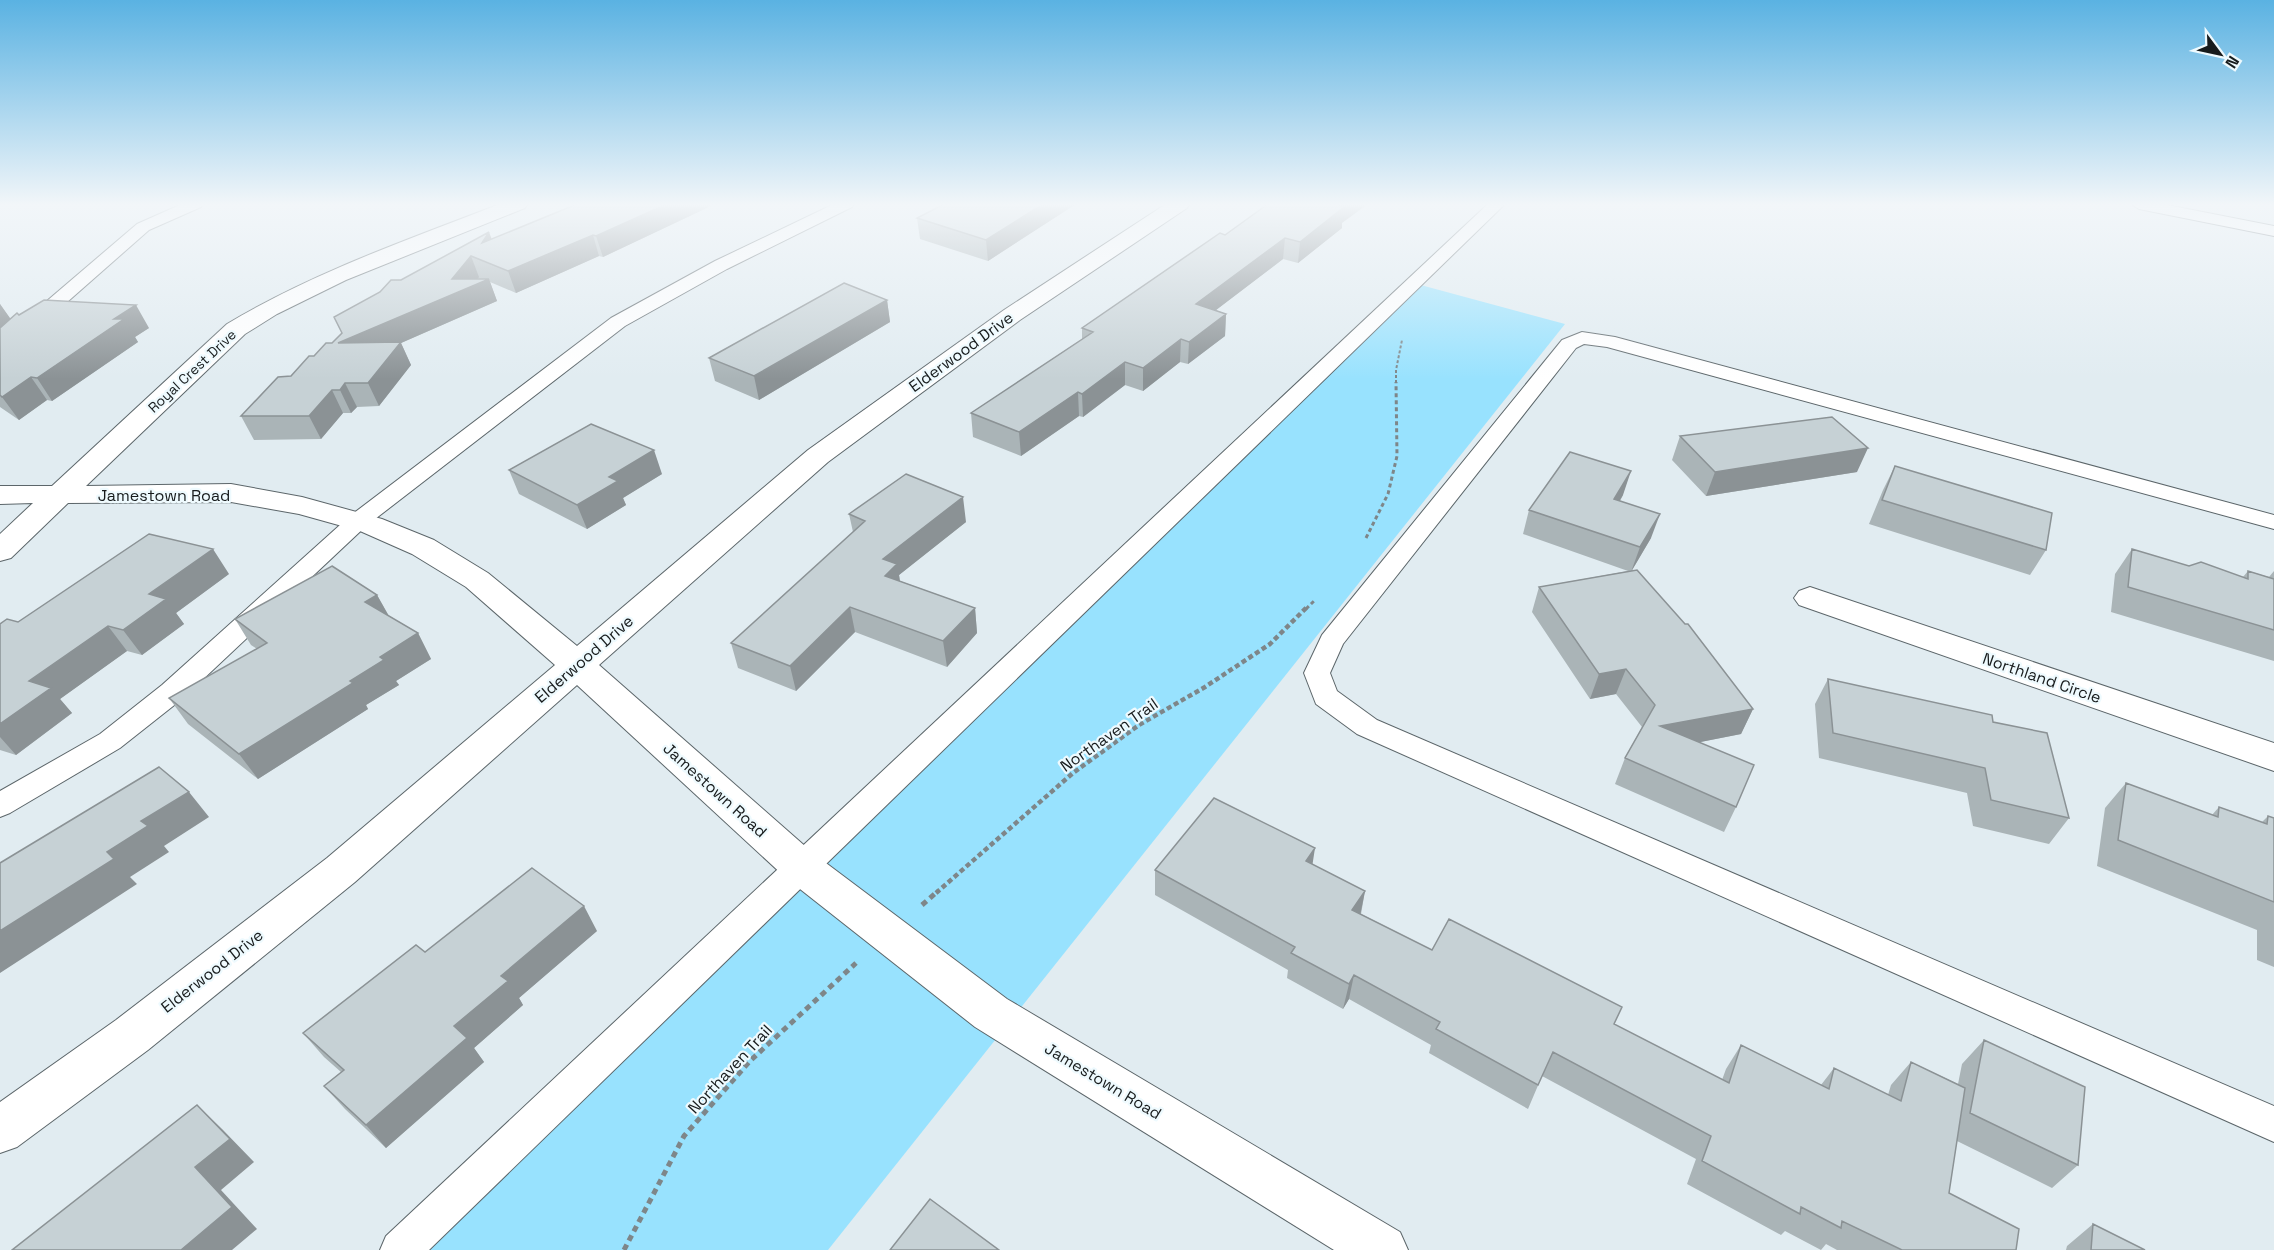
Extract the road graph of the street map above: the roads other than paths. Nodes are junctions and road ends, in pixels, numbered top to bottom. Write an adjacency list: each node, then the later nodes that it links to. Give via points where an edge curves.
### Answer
1 (103, 262): 6 (lane)
2 (371, 262): 8 (street, Royal Crest Drive, via 275,304 236,329)
3 (728, 262): 9 (lane, via 618,322)
4 (1092, 262): 13 (street, Elderwood Drive, via 1012,315 818,456)
5 (1436, 262): 16 (lane)
6 (0, 351)
7 (0, 495): 8 (street, Jamestown Road)
8 (59, 495): 9 (street, Jamestown Road, via 231,493); 11 (street, Royal Crest Drive)
9 (358, 521): 13 (street, Jamestown Road, via 423,547 477,580); 15 (lane, via 172,692 110,741)
10 (2274, 522): 17 (lane, via 1608,341 1582,338 1569,344 1338,632 1317,673 1326,697 1367,727)
11 (0, 551)
12 (1810, 598): 14 (street, Northland Circle)
13 (577, 665): 16 (street, Jamestown Road); 18 (street, Elderwood Drive, via 341,870 132,1035)
14 (2274, 757)
15 (0, 805)
16 (800, 866): 19 (lane); 20 (street, Jamestown Road, via 991,1012)
17 (2274, 1124)
18 (0, 1130)
19 (400, 1250)
20 (1382, 1250)

